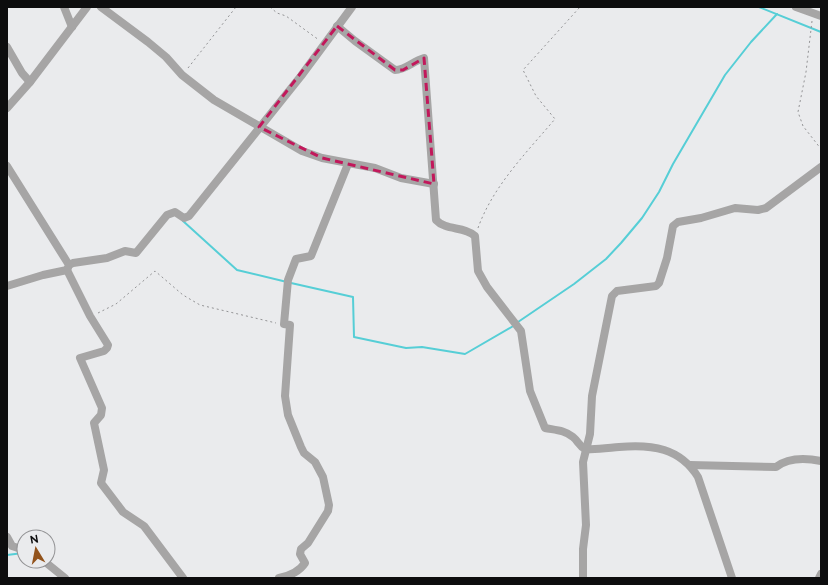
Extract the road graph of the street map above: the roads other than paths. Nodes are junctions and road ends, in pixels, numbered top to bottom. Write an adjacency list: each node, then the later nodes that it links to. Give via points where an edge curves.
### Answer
1 (64, 7): 8 (street)
2 (87, 7): 8 (street)
3 (101, 7): 12 (street, via 148,42 182,75 214,100)
4 (352, 7): 7 (street)
5 (796, 7): 6 (street)
6 (821, 16)
7 (337, 26): 12 (street, via 301,76); 16 (street, via 396,70 403,70 424,58)
8 (72, 27): 10 (street)
9 (7, 46): 10 (street)
10 (30, 82): 11 (street)
11 (7, 108)
12 (259, 127): 13 (street, via 302,151); 17 (street, via 189,216 184,218 175,212 167,215 136,253 125,251 107,258 73,263)
13 (348, 164): 16 (street, via 376,168 401,178); 28 (street, via 311,256 296,259 288,284 284,324 290,325 285,396 288,415 304,453 315,462 323,476 330,505 308,543 301,549 300,554 305,563 302,568 287,577)
14 (7, 166): 17 (street)
15 (821, 167): 19 (street, via 766,208 735,208 678,222 673,226 659,283 656,286 617,291 612,296 592,396 590,434)
16 (434, 184): 19 (street, via 436,220 440,225 471,232 475,236 478,271 487,287 521,331 530,392 545,428 565,432)
17 (68, 268): 18 (street); 27 (street, via 90,316 108,345 104,351 80,358 102,408 94,423 104,470 101,483 123,512 144,526)
18 (7, 286)
19 (585, 449): 21 (street, via 650,447 667,450 682,457); 29 (street, via 583,462 586,525)
20 (821, 461): 21 (street, via 800,458 782,462 776,467)
21 (690, 465): 30 (street, via 698,477)
22 (7, 537): 23 (street, via 12,546)
23 (16, 547)
24 (54, 569): 26 (street)
25 (821, 574): 31 (street)
26 (65, 578)
27 (183, 578)
28 (279, 578)
29 (583, 578)
30 (732, 578)
31 (819, 578)

